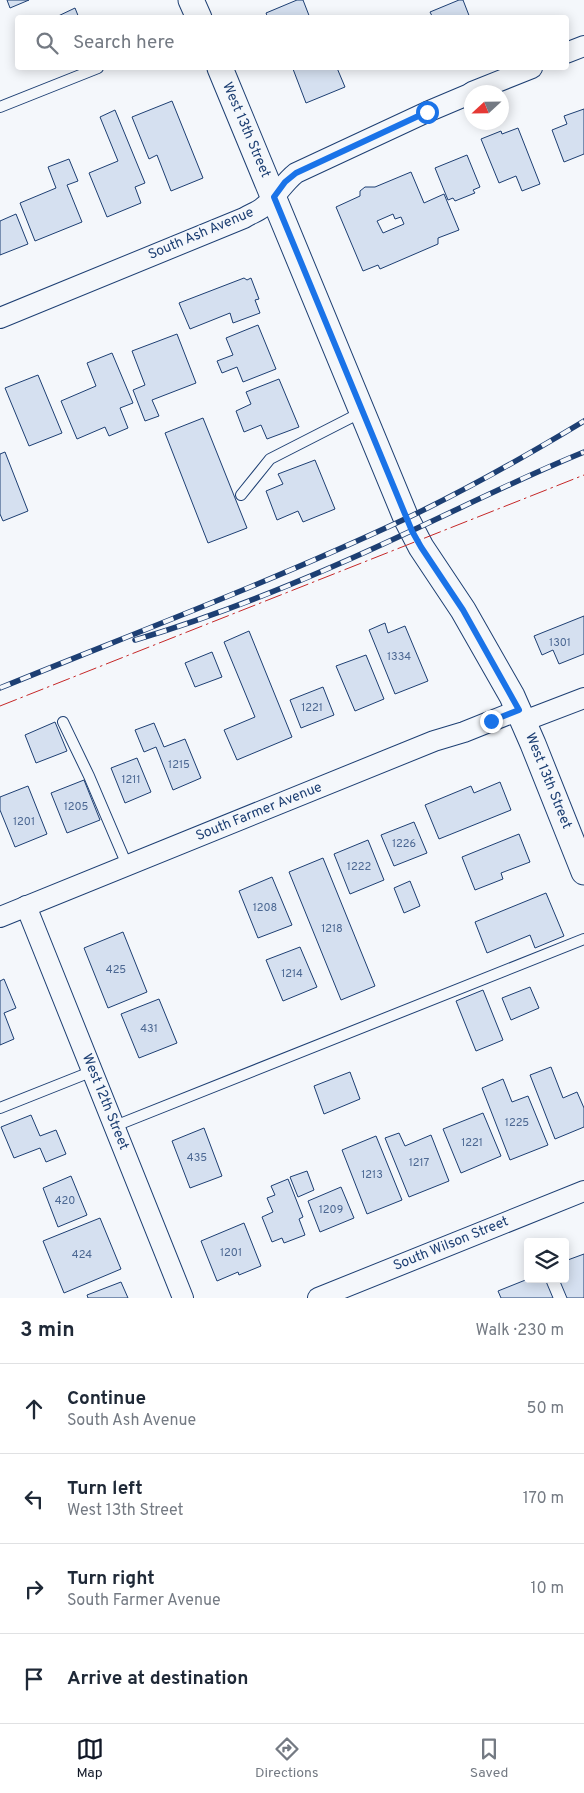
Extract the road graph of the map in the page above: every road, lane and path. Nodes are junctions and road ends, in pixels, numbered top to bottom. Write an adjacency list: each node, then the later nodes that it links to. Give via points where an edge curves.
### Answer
1 (191, 0): 2 (street)
2 (198, 15)
3 (584, 46): 4 (street)
4 (569, 52)
5 (93, 70): 10 (lane)
6 (221, 70): 11 (street, West 13th Street)
7 (527, 70): 8 (street, South Ash Avenue)
8 (491, 85)
9 (464, 96): 11 (street, South Ash Avenue, via 296,173)
10 (0, 107)
11 (274, 197): 12 (street, South Ash Avenue, via 244,218); 13 (street, West 13th Street)
12 (0, 318)
13 (362, 412): 14 (lane, via 270,459); 16 (street, West 13th Street, via 412,531 463,610)
14 (241, 495)
15 (584, 698): 16 (street, South Farmer Avenue)
16 (521, 715): 18 (street, South Farmer Avenue, via 425,744); 19 (street, West 13th Street)
17 (63, 722): 18 (lane)
18 (127, 865): 20 (street, South Farmer Avenue)
19 (584, 872)
20 (26, 906): 21 (street, South Farmer Avenue); 23 (street, West 12th Street)
21 (0, 917)
22 (584, 939): 25 (lane)
23 (93, 1071): 24 (lane); 25 (street, West 12th Street)
24 (0, 1108)
25 (115, 1126): 27 (street, West 12th Street)
26 (584, 1191): 28 (street, South Wilson Street)
27 (183, 1298)
28 (318, 1298)

